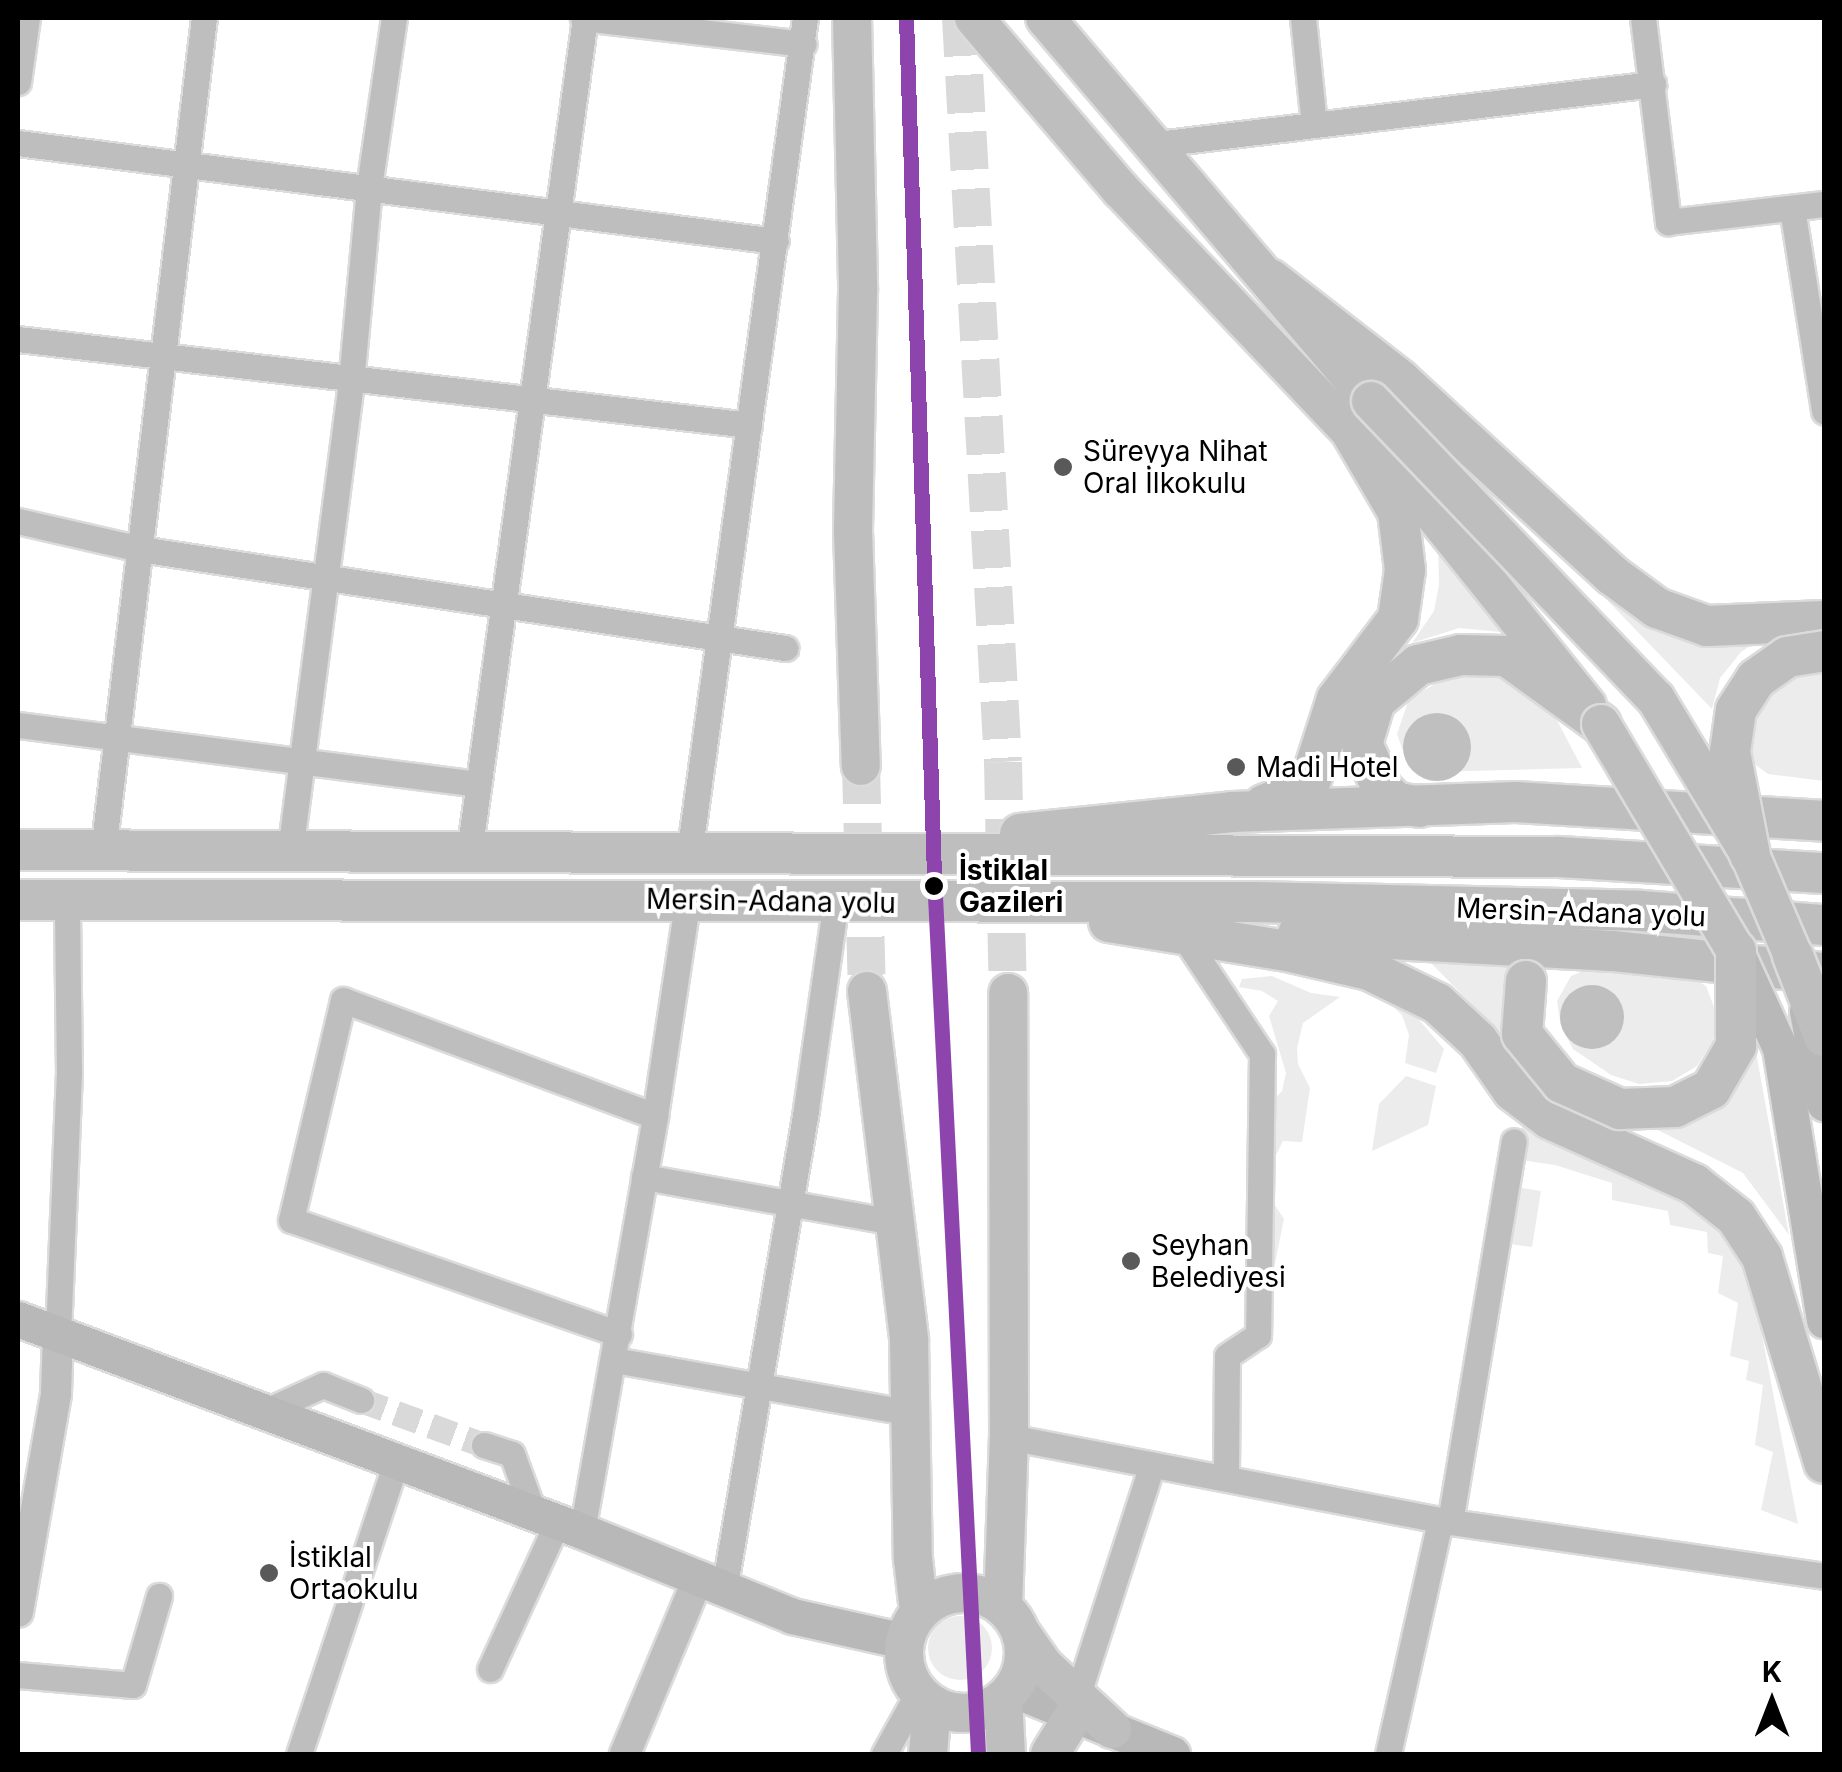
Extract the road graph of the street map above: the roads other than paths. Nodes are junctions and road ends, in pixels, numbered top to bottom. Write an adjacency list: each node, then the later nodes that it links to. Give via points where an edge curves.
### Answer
1 (27, 18): 12 (street)
2 (204, 18): 17 (street)
3 (394, 18): 18 (street)
4 (584, 18): 11 (street); 21 (street)
5 (805, 18): 11 (street)
6 (852, 18): 43 (main road, via 858,291 853,531)
7 (974, 18): 29 (main road, via 1121,190)
8 (1044, 18): 16 (main road)
9 (1303, 18): 14 (street)
10 (1643, 18): 13 (street)
11 (803, 44): 22 (street)
12 (18, 82)
13 (1652, 84): 14 (street); 20 (street, via 1668,222)
14 (1314, 124): 16 (street)
15 (18, 143): 17 (street)
16 (1149, 145): 23 (main road)
17 (186, 163): 18 (street); 25 (street)
18 (368, 187): 21 (street); 26 (street)
19 (1824, 204): 20 (street)
20 (1792, 208): 28 (street)
21 (558, 210): 22 (street); 27 (street)
22 (776, 241): 30 (street)
23 (1270, 279): 29 (main road); 35 (highway, via 1400,380 1612,575 1657,608 1706,626)
24 (18, 339): 25 (street)
25 (163, 358): 26 (street); 32 (street)
26 (351, 382): 27 (street); 33 (street)
27 (531, 402): 30 (street); 34 (street)
28 (1824, 411)
29 (1361, 417): 40 (main road); 46 (highway, via 1398,512 1406,570 1398,620 1338,699 1309,786 1281,801); 54 (main road, bridge, via 1656,699)
30 (749, 426): 36 (street)
31 (18, 521): 32 (street)
32 (140, 549): 33 (street); 41 (street)
33 (326, 575): 34 (street); 42 (street)
34 (503, 606): 36 (street); 44 (street)
35 (1824, 621)
36 (720, 637): 37 (street); 52 (street)
37 (785, 648)
38 (1824, 651): 54 (highway, bridge, via 1788,657 1756,679 1736,710 1730,752)
39 (18, 724): 41 (street)
40 (1601, 724): 45 (highway, via 1508,656 1461,655 1418,665 1375,701 1362,744 1383,790 1394,802); 65 (main road, bridge)
41 (117, 738): 42 (street); 49 (street)
42 (302, 762): 44 (street); 50 (street)
43 (861, 766)
44 (478, 784): 51 (street)
45 (1419, 808): 46 (highway); 47 (highway, via 1516,802)
46 (1232, 812): 53 (highway)
47 (1820, 820)
48 (18, 850): 49 (highway, Mersin-Adana yolu)
49 (103, 851): 50 (highway, Mersin-Adana yolu)
50 (290, 852): 51 (highway, Mersin-Adana yolu)
51 (468, 853): 52 (highway, Mersin-Adana yolu)
52 (689, 854): 53 (highway, Mersin-Adana yolu)
53 (819, 855): 55 (highway, Mersin-Adana yolu, via 1559,857)
54 (1750, 855): 66 (main road, bridge)
55 (1824, 873)
56 (67, 898): 57 (highway, Mersin-Adana yolu); 58 (highway, Mersin-Adana yolu); 78 (street, via 69,1074)
57 (688, 899): 59 (highway, Mersin-Adana yolu); 71 (street)
58 (18, 900)
59 (836, 900): 60 (highway, Mersin-Adana yolu); 74 (street)
60 (926, 902): 61 (highway); 62 (highway, Mersin-Adana yolu, via 1525,908)
61 (1105, 921): 63 (highway); 64 (highway)
62 (1824, 925)
63 (1182, 934): 87 (highway, via 1368,970 1437,1003 1478,1041 1513,1092 1550,1119 1694,1184 1736,1217 1762,1258); 89 (street, via 1262,1054 1258,1335 1227,1356)
64 (1613, 951): 65 (highway, bridge, via 1550,958 1526,981 1522,1034 1562,1083 1620,1109 1674,1107 1712,1089 1736,1046); 66 (highway)
65 (1736, 951): 77 (main road, bridge, via 1780,1048)
66 (1809, 964): 69 (highway, bridge); 70 (main road, bridge)
67 (867, 991): 75 (main road)
68 (1008, 993): 84 (main road)
69 (1824, 1036)
70 (1824, 1103)
71 (655, 1116): 73 (street); 79 (street, via 343,1000 291,1220)
72 (1514, 1141): 90 (street)
73 (644, 1178): 74 (street); 79 (street)
74 (791, 1202): 75 (street); 80 (street)
75 (894, 1222): 83 (main road)
76 (18, 1320): 78 (main road)
77 (1824, 1320)
78 (58, 1334): 82 (main road); 95 (street, via 56,1394)
79 (616, 1347): 80 (street); 91 (street)
80 (758, 1383): 83 (street); 93 (street)
81 (360, 1400): 82 (street, via 324,1386)
82 (266, 1411): 86 (main road)
83 (913, 1412): 97 (main road)
84 (1009, 1437): 88 (street); 96 (main road)
85 (484, 1445): 91 (street, via 512,1454)
86 (396, 1462): 91 (main road); 104 (street)
87 (1824, 1463)
88 (1152, 1464): 89 (street); 102 (street)
89 (1226, 1477): 90 (street)
90 (1445, 1521): 92 (street); 111 (street)
91 (558, 1523): 93 (main road); 98 (street)
92 (1824, 1576)
93 (712, 1583): 97 (main road, via 792,1616); 105 (street)
94 (159, 1596): 99 (street, via 134,1685)
95 (18, 1612)
96 (1012, 1620): 97 (main road, via 970,1592 934,1600); 100 (main road, via 1025,1652); 102 (main road)
97 (912, 1626): 101 (main road, via 908,1677)
98 (490, 1669)
99 (18, 1675)
100 (1008, 1694): 101 (main road, via 968,1714); 102 (main road); 108 (main road)
101 (925, 1699): 106 (street); 107 (main road)
102 (1076, 1705): 103 (main road); 109 (main road)
103 (1112, 1729): 110 (main road)
104 (299, 1754)
105 (625, 1754)
106 (884, 1754)
107 (928, 1754)
108 (1006, 1754)
109 (1050, 1754)
110 (1172, 1754)
111 (1388, 1754)

